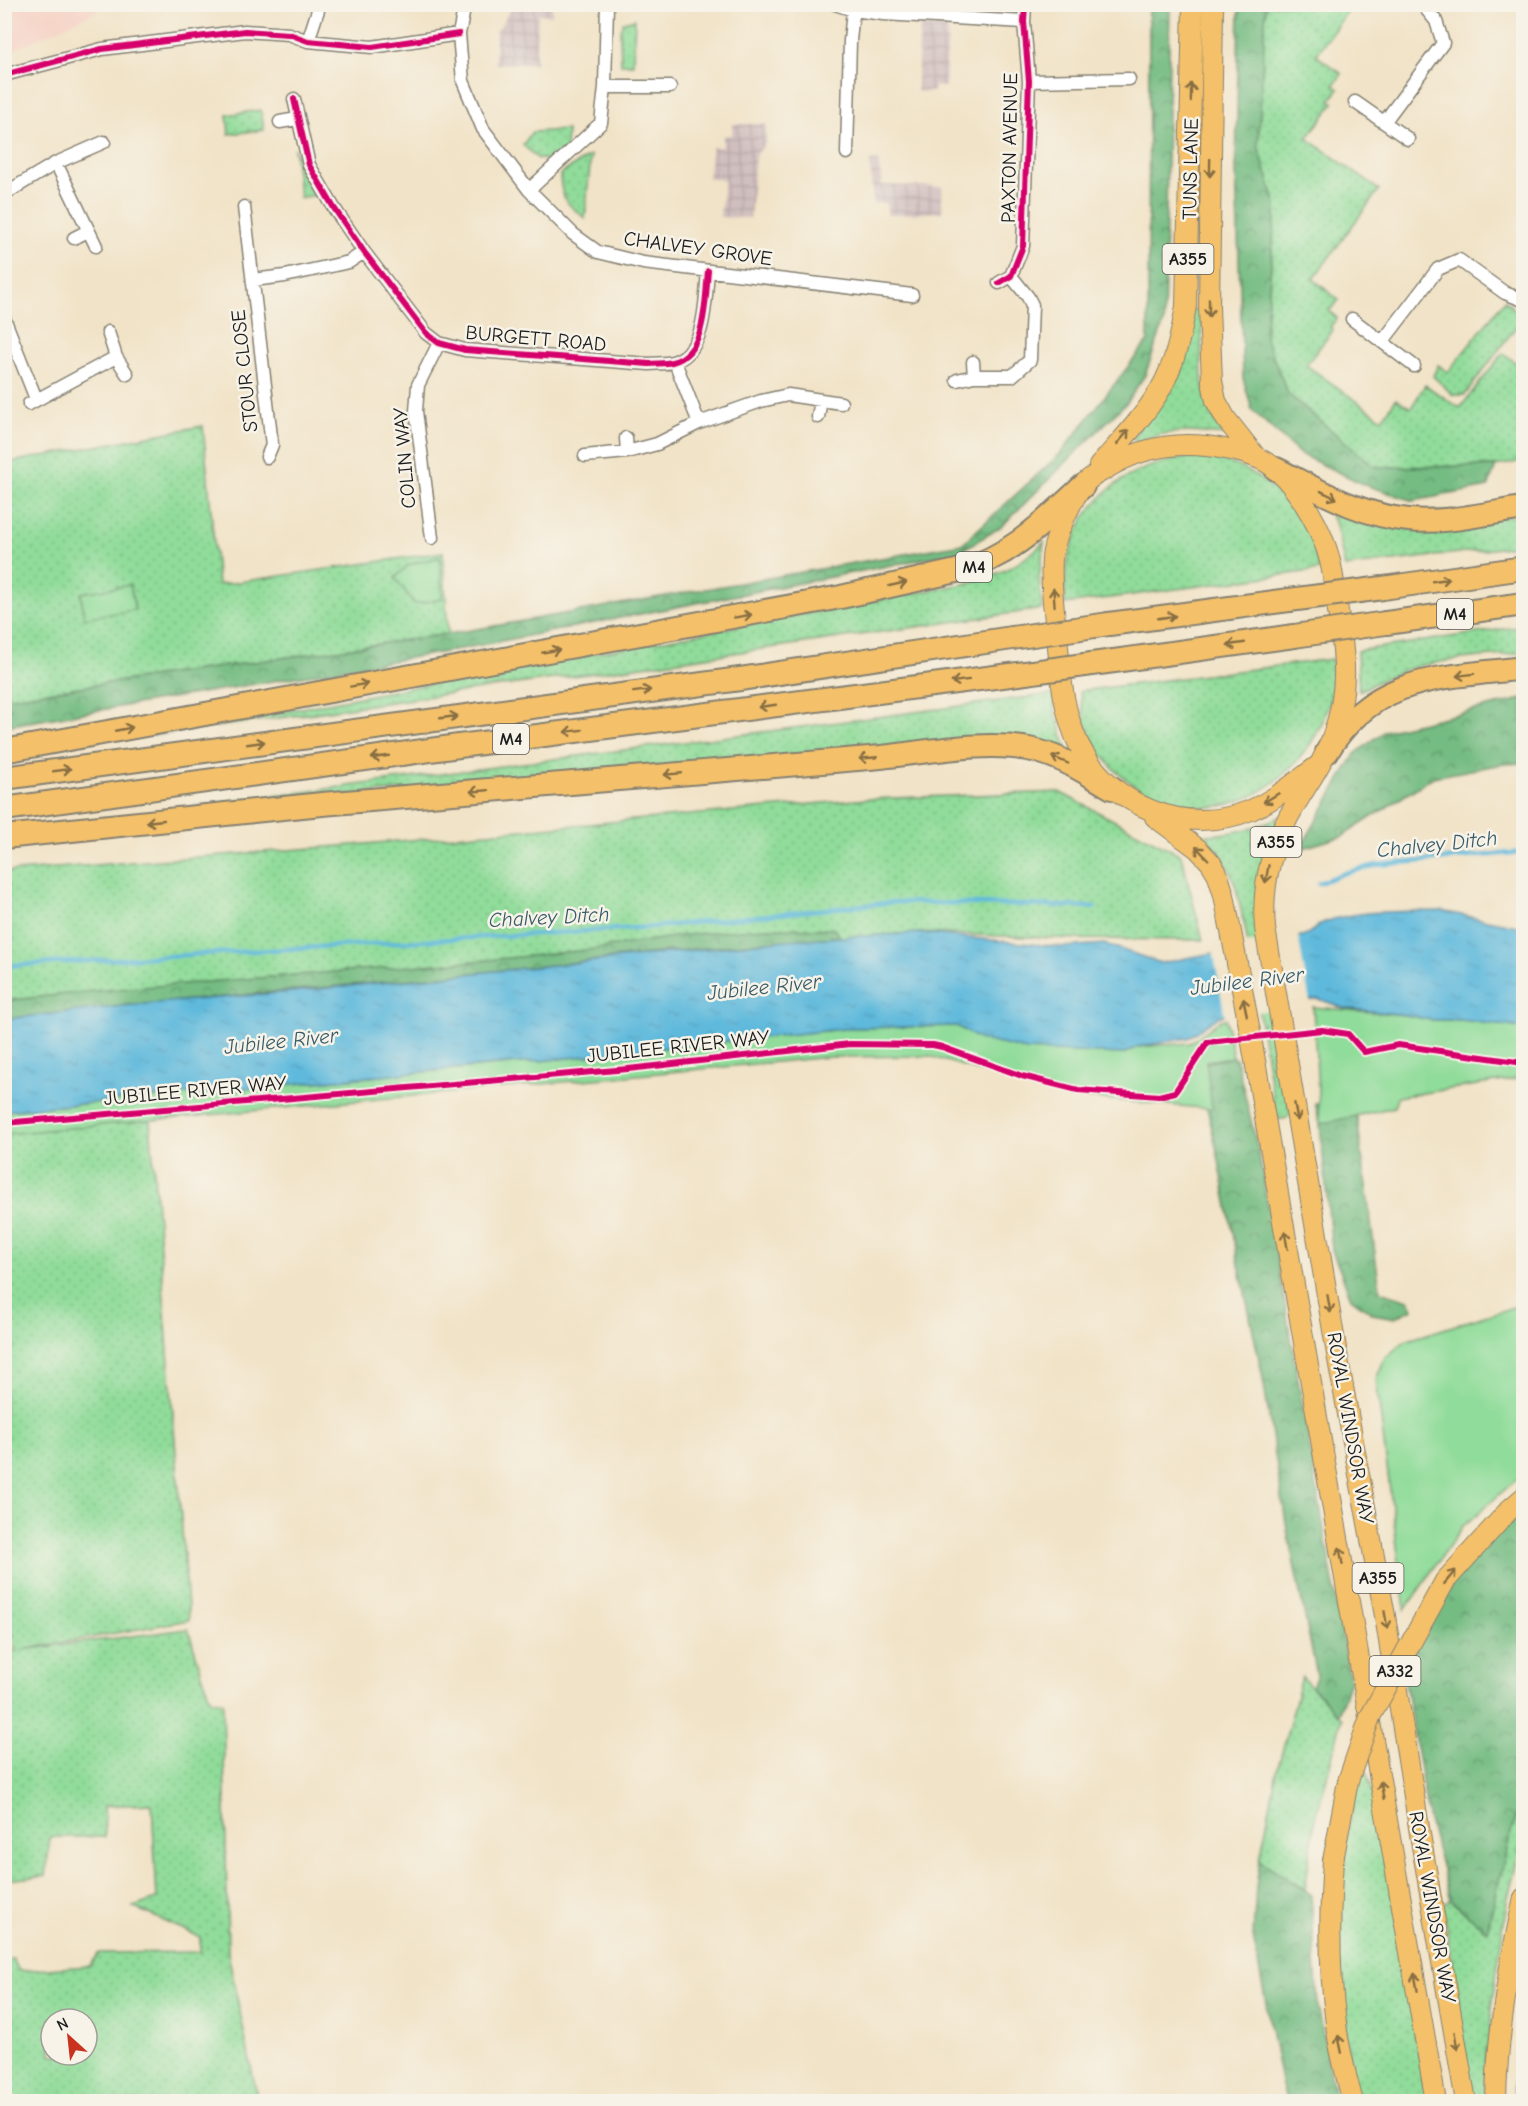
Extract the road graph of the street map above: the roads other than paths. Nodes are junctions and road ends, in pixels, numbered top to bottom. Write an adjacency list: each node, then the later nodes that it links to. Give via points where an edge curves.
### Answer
1 (320, 4): 12 (street)
2 (465, 4): 11 (street, CHALVEY GROVE)
3 (607, 4): 16 (street)
4 (835, 4): 9 (street)
5 (1025, 4): 10 (street, PAXTON AVENUE)
6 (1194, 4): 62 (main road, TUNS LANE / A355, one-way to 6, via 1160,389 1182,334)
7 (1213, 4): 60 (main road, TUNS LANE / A355, one-way to 60, via 1209,358 1216,401)
8 (1422, 4): 21 (street, via 1436,21 1443,43)
9 (853, 10): 10 (street); 25 (street)
10 (1024, 22): 15 (street, PAXTON AVENUE)
11 (459, 34): 12 (street, via 372,48); 27 (street, CHALVEY GROVE, via 463,81 483,129)
12 (308, 41): 13 (street, via 289,34 245,31 102,49)
13 (4, 75)
14 (1129, 79): 15 (street, PAXTON AVENUE)
15 (1029, 81): 35 (street, PAXTON AVENUE, via 1023,246)
16 (605, 87): 17 (street); 27 (street, via 601,123)
17 (670, 87)
18 (294, 99): 20 (street, BURGETT ROAD)
19 (1355, 102): 21 (street)
20 (297, 119): 22 (street); 33 (street, BURGETT ROAD, via 309,165)
21 (1385, 121): 23 (street)
22 (280, 122)
23 (1408, 139)
24 (104, 142): 26 (street)
25 (847, 153)
26 (56, 163): 28 (street); 30 (street)
27 (529, 190): 34 (street, CHALVEY GROVE, via 597,252 643,263)
28 (4, 194)
29 (244, 207): 36 (street, STOUR CLOSE)
30 (88, 231): 31 (street); 32 (street)
31 (74, 238)
32 (96, 246)
33 (364, 252): 36 (street, STOUR CLOSE, via 349,262); 44 (street, BURGETT ROAD, via 426,333)
34 (708, 271): 38 (street, CHALVEY GROVE); 46 (street, via 702,328 694,348)
35 (1011, 276): 37 (street); 50 (street, via 1032,305 1030,360 1012,376)
36 (253, 280): 59 (street, STOUR CLOSE, via 272,445)
37 (999, 283)
38 (912, 295)
39 (1523, 300): 43 (street, via 1505,293 1459,260 1438,269)
40 (4, 318): 45 (street, via 32,401)
41 (1352, 319): 43 (street)
42 (108, 332): 45 (street)
43 (1383, 341): 48 (street)
44 (439, 343): 46 (street, BURGETT ROAD, via 465,350 649,364); 64 (street, COLIN WAY, via 418,385 417,411)
45 (117, 357): 49 (street)
46 (675, 362): 55 (street)
47 (973, 362): 50 (street)
48 (1414, 366)
49 (127, 374)
50 (974, 376): 51 (street)
51 (957, 380)
52 (821, 400): 53 (street); 54 (street); 55 (street, via 788,395)
53 (841, 403)
54 (818, 417)
55 (699, 423): 57 (street, via 657,444)
56 (626, 438): 57 (street)
57 (627, 452): 58 (street)
58 (585, 456)
59 (267, 457)
60 (1257, 457): 61 (main road, ROYAL WINDSOR WAY); 62 (main road, via 1211,446 1171,445 1116,462)
61 (1276, 469): 63 (highway, one-way to 63, via 1340,501 1372,513 1410,520); 69 (main road, ROYAL WINDSOR WAY, via 1317,522 1330,560 1345,656 1345,681 1339,717)
62 (1084, 484): 68 (highway, M4, one-way to 62, via 829,600 962,570 1007,551); 71 (main road, TUNS LANE, one-way to 62, via 1079,744 1062,693 1052,557 1060,527)
63 (1524, 508)
64 (432, 538)
65 (1524, 568): 70 (highway, M4, one-way to 65, bridge)
66 (1524, 604): 73 (highway, M4, one-way to 73, bridge)
67 (1524, 668): 69 (highway, one-way to 69, via 1423,681 1389,693 1350,720)
68 (4, 751)
69 (1323, 758): 72 (main road, one-way to 72, via 1264,803 1236,815 1193,820); 79 (main road, ROYAL WINDSOR WAY / A355, one-way to 79, via 1274,847 1265,888 1265,928)
70 (4, 778)
71 (1112, 788): 72 (main road, TUNS LANE); 74 (highway, one-way to 74, via 1036,751 959,748 333,803)
72 (1136, 804): 78 (main road, ROYAL WINDSOR WAY / A355, one-way to 72, via 1256,1064 1221,884 1212,863 1191,842)
73 (4, 809)
74 (4, 837)
75 (1517, 1503): 77 (main road, A332, one-way to 75, bridge, via 1336,2024 1330,1946 1333,1861 1348,1781 1370,1717 1445,1581)
76 (1524, 1899): 80 (main road, via 1510,1963 1497,2062)
77 (1353, 2102)
78 (1436, 2102)
79 (1466, 2102)
80 (1496, 2102)

